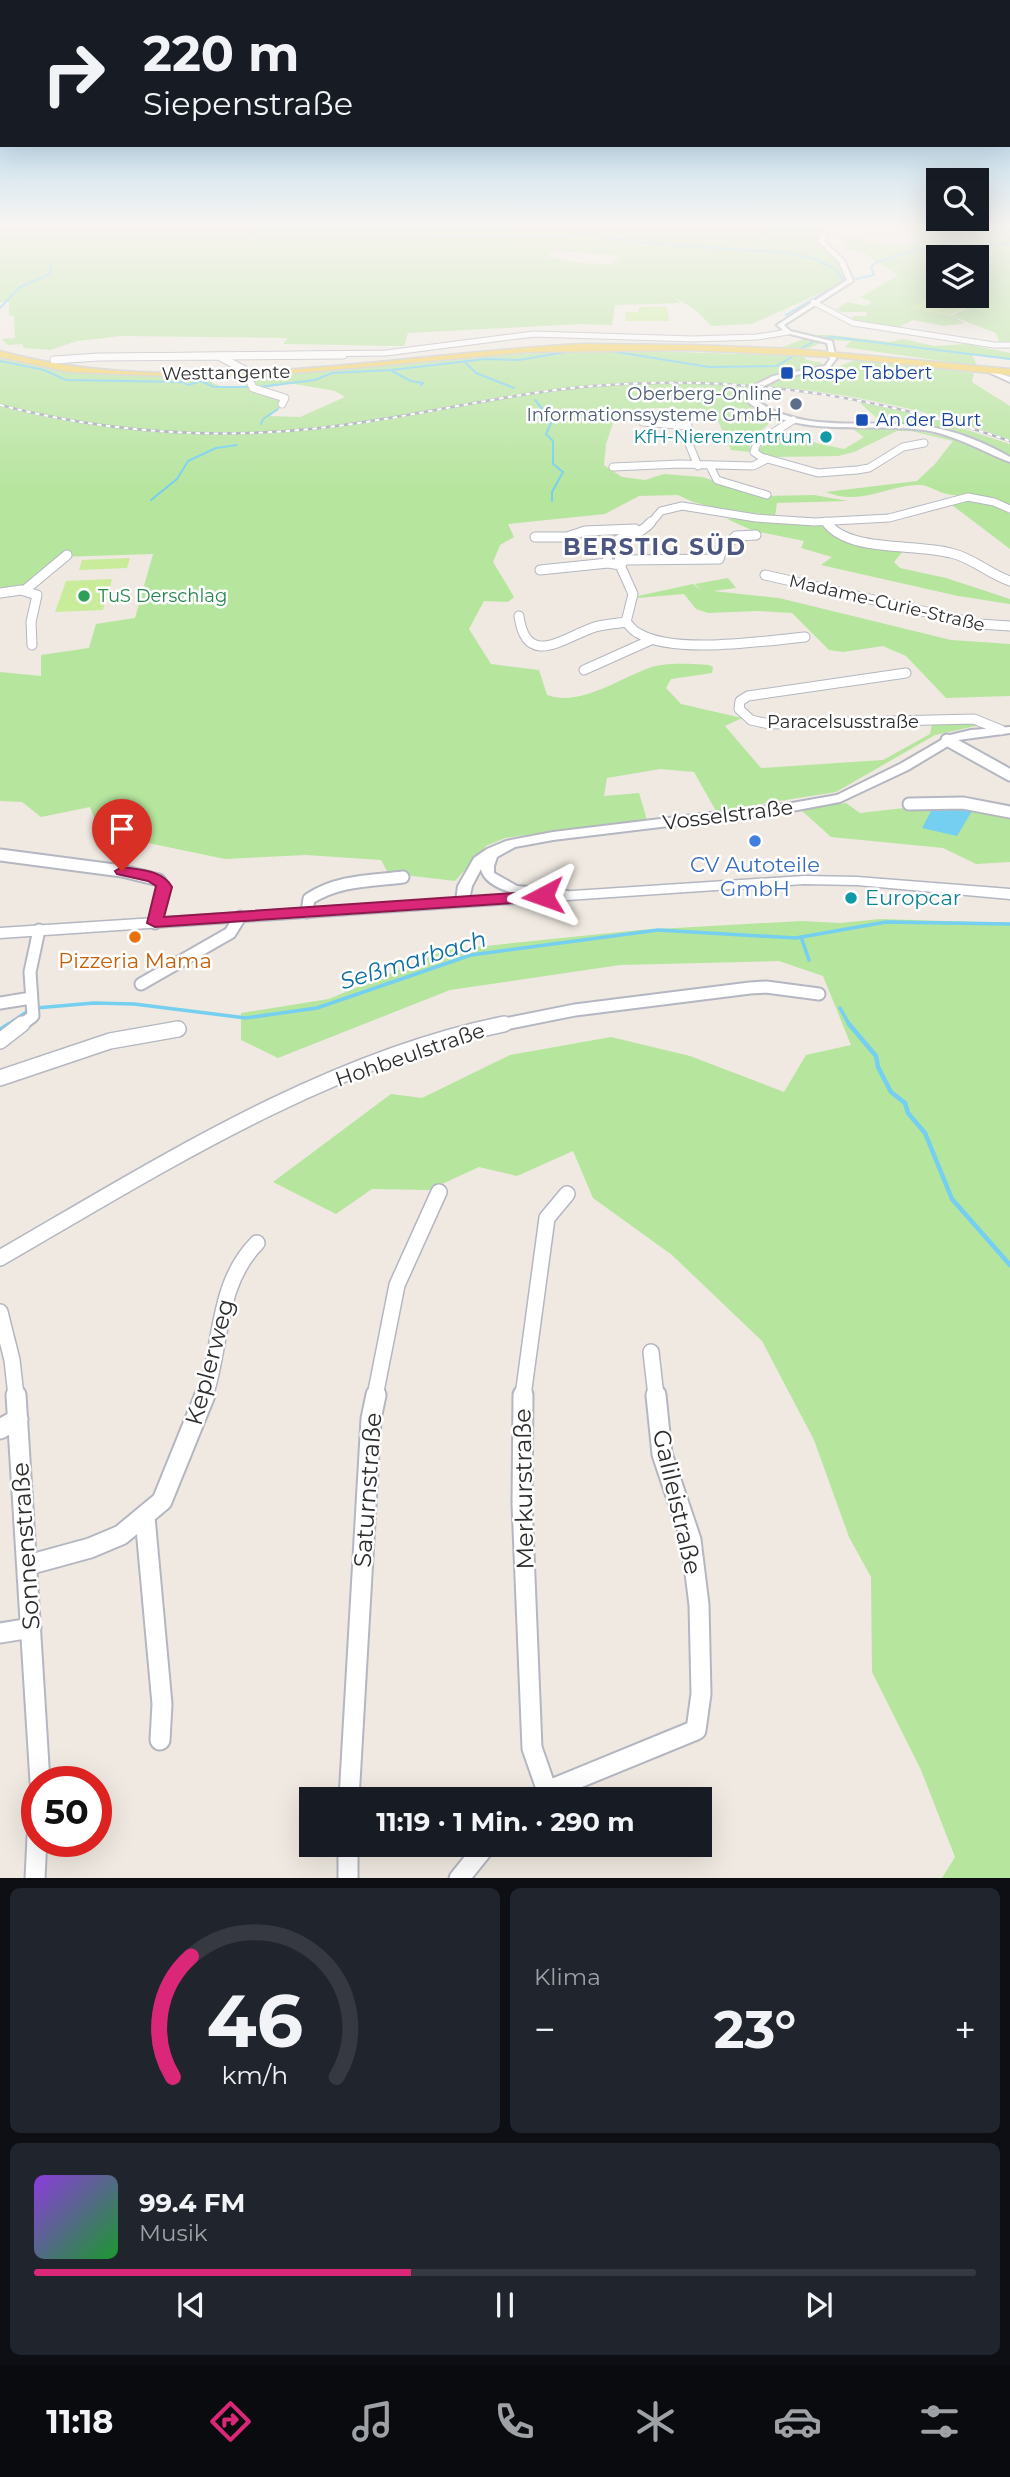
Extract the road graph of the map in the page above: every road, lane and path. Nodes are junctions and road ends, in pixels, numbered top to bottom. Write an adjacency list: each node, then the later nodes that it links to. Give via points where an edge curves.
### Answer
1 (794, 315): 3 (street, via 782,322 780,328)
2 (839, 315): 5 (street, via 853,323)
3 (788, 331): 4 (street); 9 (street, via 750,338 508,335 410,351)
4 (827, 345): 6 (main road, Westtangente); 8 (main road, Westtangente); 11 (street)
5 (1010, 345)
6 (788, 352): 11 (main road, via 817,357); 14 (main road, Westtangente, via 580,347)
7 (0, 354): 14 (main road, Westtangente, via 44,365 118,373)
8 (864, 355): 11 (main road); 12 (main road, Westtangente); 13 (main road, Westtangente)
9 (220, 356): 10 (street); 14 (street)
10 (54, 360)
11 (829, 365): 17 (street, via 754,389 752,401 758,407)
12 (990, 371): 13 (main road, Westtangente); 15 (street)
13 (1010, 373)
14 (246, 374): 16 (street, via 253,387 282,396 286,401)
15 (1010, 380)
16 (282, 404)
17 (793, 419): 20 (street, via 757,443 754,452); 21 (street, via 924,428 977,443)
18 (643, 422): 22 (street, via 688,426 687,439)
19 (925, 443): 20 (street, via 903,447 869,468 857,470 818,473)
20 (767, 459): 23 (street, via 753,466)
21 (1010, 460)
22 (698, 466): 23 (street); 24 (street)
23 (710, 466): 25 (street, via 717,480)
24 (613, 467)
25 (766, 495)
26 (1010, 509): 27 (street, via 987,499 953,497 908,514)
27 (826, 522): 28 (street, via 741,516 692,506 657,513); 36 (street, via 845,538 961,556)
28 (645, 529): 30 (street); 32 (street, via 609,543 605,551)
29 (756, 535): 33 (street, via 736,536 719,559)
30 (535, 537)
31 (67, 555): 37 (street)
32 (608, 560): 33 (street); 34 (street)
33 (622, 562): 40 (street, via 633,594)
34 (540, 570)
35 (765, 575): 41 (street, Madame-Curie-Straße, via 979,624)
36 (1010, 581)
37 (25, 590): 38 (street); 44 (street, via 38,598 31,622)
38 (0, 593)
39 (519, 616): 40 (street, via 526,639 547,647 591,628)
40 (626, 622): 43 (street, via 634,633)
41 (1010, 626)
42 (805, 637): 43 (street, via 729,643)
43 (651, 640): 45 (street)
44 (32, 645)
45 (584, 670)
46 (906, 673): 47 (street, Paracelsusstraße, via 748,695 739,709 751,720 769,724 974,719)
47 (1005, 730): 48 (street, Vosselstraße)
48 (947, 740): 49 (street); 52 (street, Vosselstraße, via 840,798 529,840)
49 (1010, 775)
50 (909, 804): 51 (street, via 949,801)
51 (1010, 812)
52 (492, 852): 55 (street, via 488,874 503,886); 57 (street, Vosselstraße, via 472,870)
53 (0, 855): 60 (street, via 159,880 164,887)
54 (403, 877): 58 (street, via 321,889 309,899)
55 (570, 894): 56 (main road, via 804,880); 57 (main road)
56 (1010, 894)
57 (463, 901): 58 (main road)
58 (307, 912): 59 (main road)
59 (240, 917): 60 (main road); 63 (street, via 230,933)
60 (155, 923): 61 (main road)
61 (39, 930): 62 (main road); 66 (street, via 30,972)
62 (0, 933)
63 (141, 984)
64 (819, 994): 73 (street, Hohbeulstraße, via 750,988 575,1010 435,1042 365,1066 211,1136)
65 (0, 1003): 66 (street)
66 (32, 1006): 68 (street)
67 (178, 1028): 69 (street, via 77,1049)
68 (0, 1041)
69 (0, 1078)
70 (439, 1192): 85 (street, Saturnstraße, via 397,1285 371,1419)
71 (567, 1194): 86 (street, Merkurstraße, via 547,1218 523,1389 522,1504 532,1748)
72 (257, 1243): 78 (street, Keplerweg, via 223,1307 211,1378 172,1481 162,1501)
73 (0, 1258)
74 (0, 1312): 76 (street, Sonnenstraße, via 12,1360)
75 (651, 1352): 82 (street, Galileistraße, via 662,1454 691,1540 702,1648)
76 (18, 1419): 77 (street); 79 (street, Sonnenstraße)
77 (0, 1429)
78 (145, 1517): 79 (street, Keplerweg, via 121,1535 90,1548); 83 (street, via 162,1704)
79 (28, 1565): 80 (street, Sonnenstraße)
80 (32, 1628): 81 (street); 84 (street, Sonnenstraße)
81 (0, 1633)
82 (701, 1694): 87 (street, via 696,1730)
83 (160, 1740)
84 (39, 1766)
85 (350, 1787)
86 (541, 1787)
87 (562, 1787)
88 (36, 1857): 91 (street)
89 (348, 1857): 92 (street)
90 (476, 1857): 93 (street)
91 (35, 1878)
92 (348, 1878)
93 (459, 1878)

